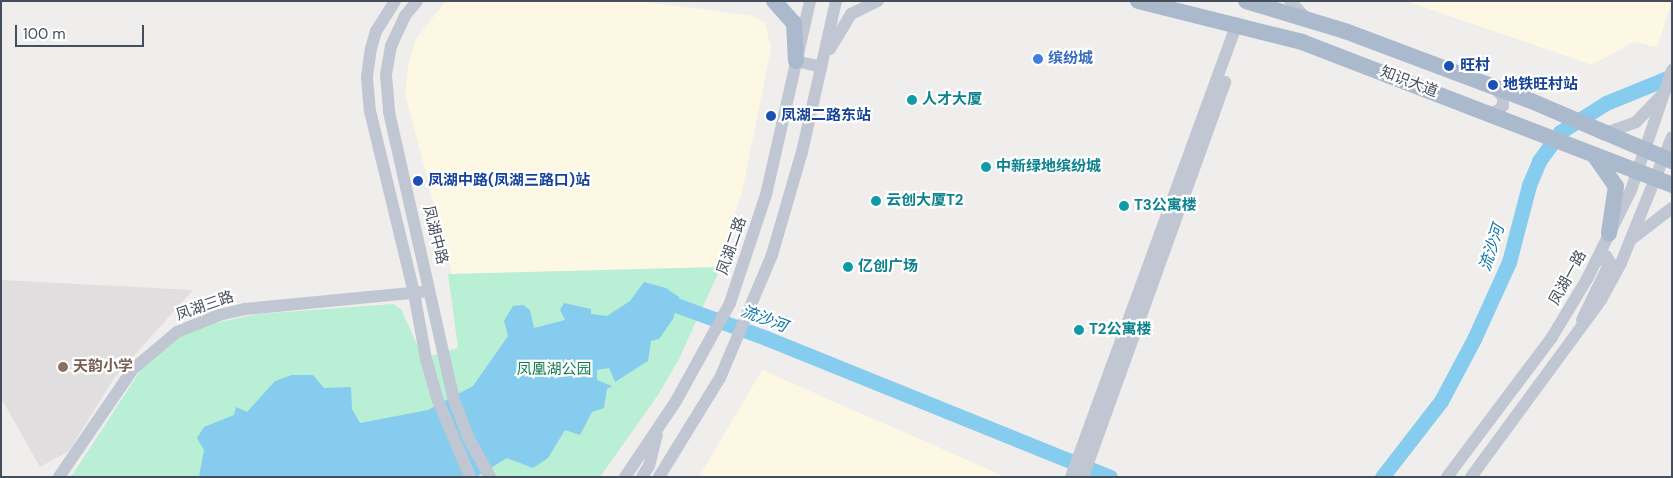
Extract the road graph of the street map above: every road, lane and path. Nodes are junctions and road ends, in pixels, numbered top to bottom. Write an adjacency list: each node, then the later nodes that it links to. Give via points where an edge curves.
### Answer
1 (395, 1): 31 (street, via 376,31 371,48 368,94 383,171)
2 (417, 1): 30 (street, 凤湖中路, via 405,16 391,46 386,92)
3 (774, 1): 12 (main road, via 794,23)
4 (810, 1): 12 (street, 凤湖二路)
5 (836, 1): 13 (street)
6 (878, 1): 13 (street, via 863,6 846,19)
7 (1138, 1): 11 (main road, 知识大道)
8 (1246, 1): 10 (main road, 知识大道)
9 (1290, 1): 10 (street)
10 (1305, 18): 15 (main road, 知识大道)
11 (1240, 24): 17 (main road, 知识大道, via 1311,45); 34 (street)
12 (796, 61): 13 (street); 33 (street, 凤湖二路, via 766,195 730,303)
13 (821, 67): 40 (street, via 789,200 751,312 732,352)
14 (1672, 70): 16 (street, 凤湖一路)
15 (1496, 89): 17 (street, via 1503,97 1503,106 1496,112); 18 (main road, 知识大道, bridge)
16 (1665, 92): 18 (street, via 1636,122); 20 (street, 凤湖一路)
17 (1486, 112): 21 (main road, 知识大道)
18 (1606, 133): 20 (main road, 知识大道)
19 (1672, 138): 22 (street)
20 (1646, 150): 22 (main road, 知识大道); 23 (street, 凤湖一路)
21 (1591, 154): 23 (main road, 知识大道); 27 (main road, via 1616,186)
22 (1668, 159): 24 (street)
23 (1638, 172): 24 (main road, 知识大道); 27 (street, 凤湖一路)
24 (1656, 179): 25 (main road, 知识大道); 28 (street)
25 (1672, 185)
26 (1672, 208): 28 (street)
27 (1609, 234): 29 (street, 凤湖一路)
28 (1631, 240): 32 (street, via 1615,277)
29 (1596, 262): 32 (street, via 1606,256 1610,262 1589,302); 43 (street, 凤湖一路, via 1552,337)
30 (431, 290): 31 (street, 凤湖三路); 37 (street, 凤湖中路, via 442,356 459,416)
31 (414, 293): 35 (street, 凤湖三路, via 245,309 219,315 177,332 133,369); 36 (street, via 426,359 440,406)
32 (1576, 339): 44 (street)
33 (660, 425): 38 (street, 凤湖二路); 39 (street, via 649,466)
34 (1093, 435): 41 (street); 42 (street)
35 (60, 477)
36 (470, 477)
37 (490, 477)
38 (625, 477)
39 (642, 477)
40 (659, 477)
41 (1071, 477)
42 (1083, 477)
43 (1447, 477)
44 (1471, 477)

